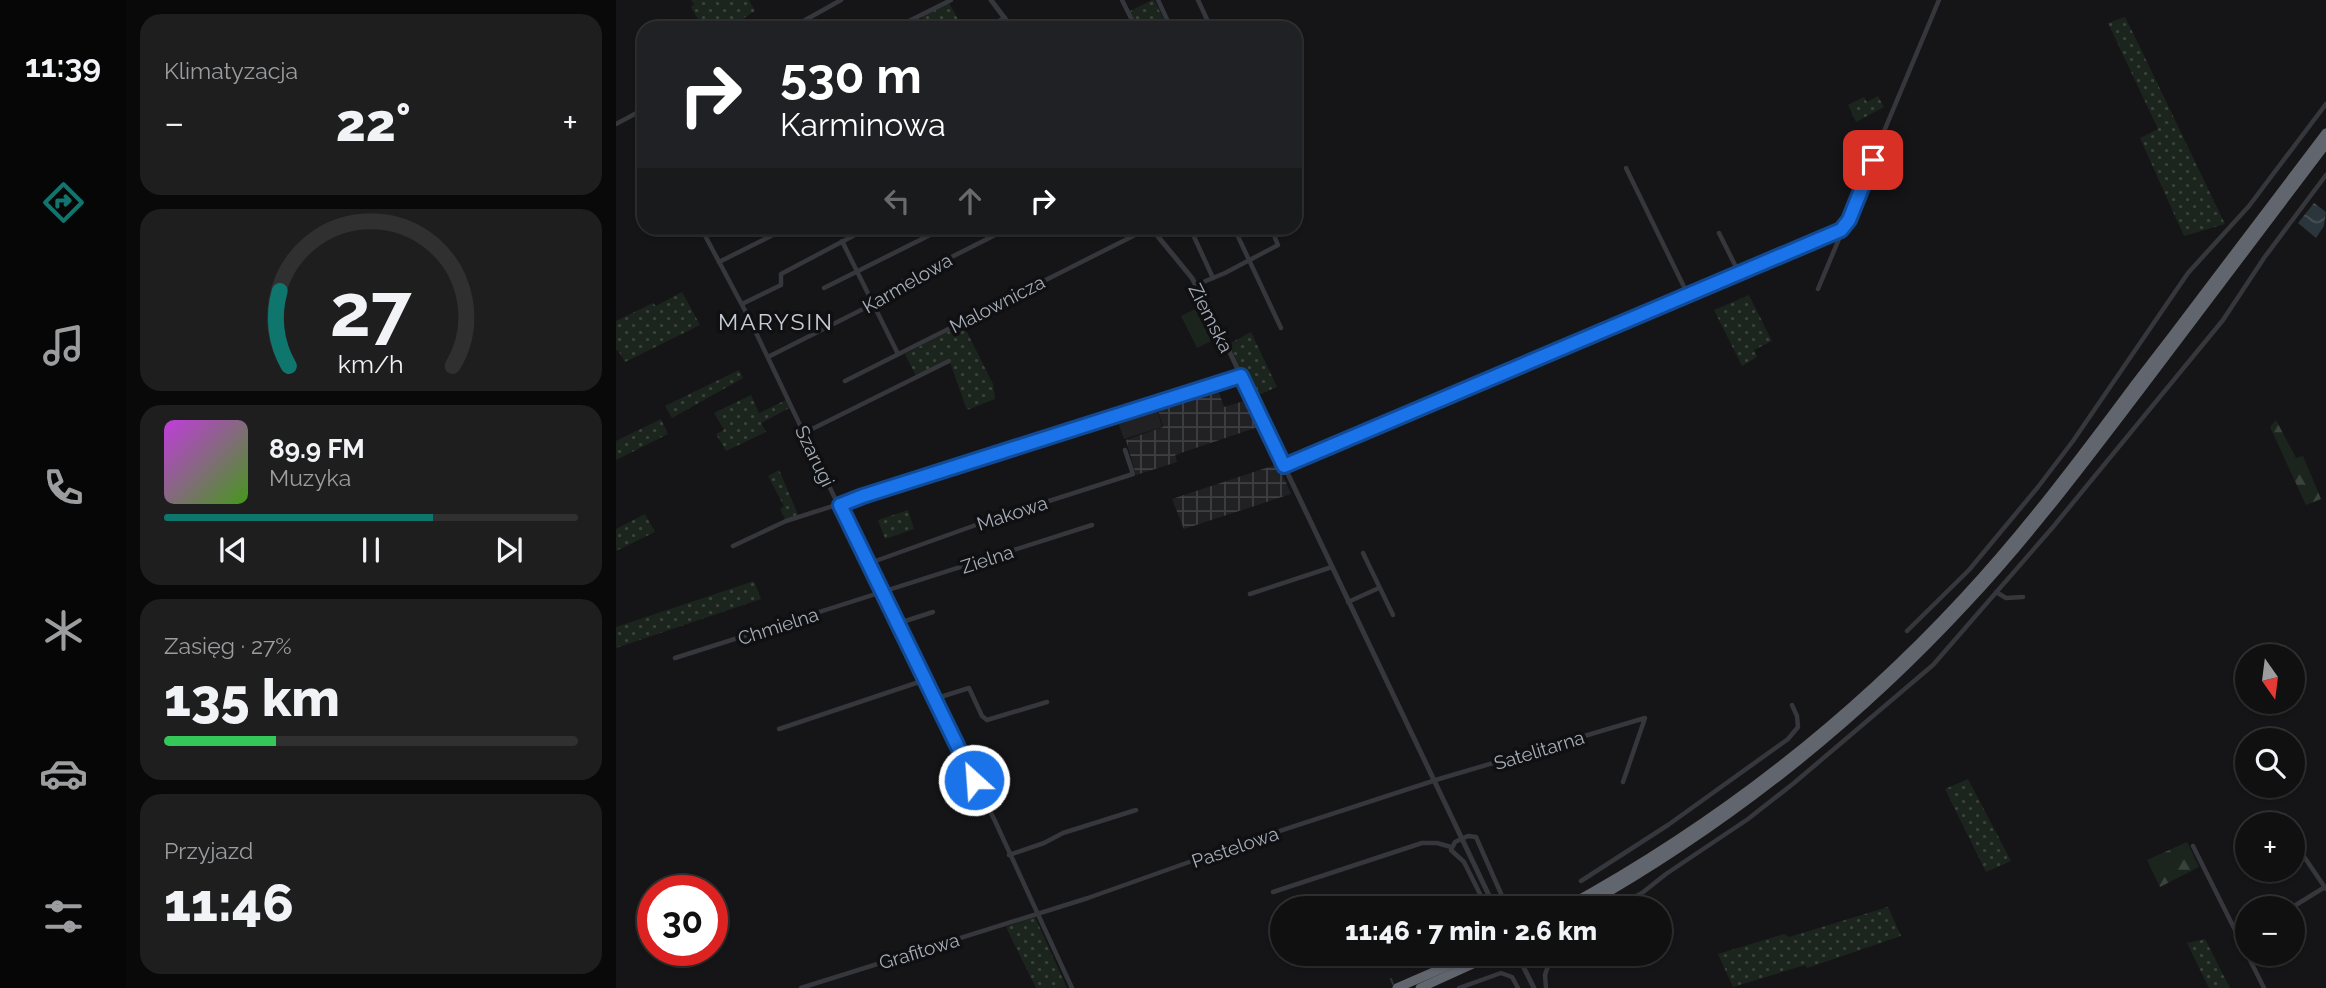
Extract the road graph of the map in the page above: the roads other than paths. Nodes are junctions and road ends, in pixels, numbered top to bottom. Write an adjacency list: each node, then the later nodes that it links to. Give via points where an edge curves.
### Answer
1 (841, 0): 9 (street)
2 (951, 0): 10 (street)
3 (991, 0): 8 (street)
4 (1122, 0): 13 (street)
5 (1158, 0): 14 (street)
6 (1198, 0): 15 (street)
7 (1939, 0): 23 (street)
8 (1005, 18): 11 (street); 12 (street)
9 (803, 21)
10 (909, 21)
11 (999, 21)
12 (1007, 21)
13 (1132, 21)
14 (1168, 21)
15 (1208, 21)
16 (2326, 104): 73 (street, via 2249,206 2188,273 2038,487 1969,570)
17 (637, 113): 18 (street)
18 (616, 124)
19 (2326, 133): 38 (highway)
20 (2326, 144): 38 (highway)
21 (1626, 168): 45 (street)
22 (2326, 176): 65 (street, via 2223,320)
23 (1843, 229): 40 (street); 44 (street)
24 (1720, 233): 40 (street)
25 (705, 235): 37 (street, Szarugi)
26 (773, 235): 37 (street)
27 (854, 235): 35 (street)
28 (930, 235): 39 (street)
29 (995, 235): 47 (street, Karmelowa, via 902,282)
30 (1136, 235): 50 (street, Malownicza)
31 (1156, 235): 42 (street, Ziemska)
32 (1193, 235): 41 (street)
33 (1237, 235): 36 (street)
34 (1274, 235): 36 (street, via 1279,245)
35 (842, 241): 39 (street); 46 (street, via 782,274 781,285)
36 (1249, 260): 41 (street); 48 (street)
37 (719, 262): 46 (street, Szarugi)
38 (2226, 270): 49 (highway)
39 (857, 272): 43 (street); 47 (street)
40 (1739, 273): 45 (street)
41 (1213, 278): 42 (street)
42 (1196, 285): 53 (street, Ziemska)
43 (824, 288)
44 (1818, 289)
45 (1688, 295): 57 (street)
46 (742, 304): 51 (street, Szarugi)
47 (873, 304): 50 (street); 51 (street, Karmelowa)
48 (1281, 328)
49 (2176, 337): 94 (highway, via 2014,541 1882,678 1741,795); 95 (highway, via 2024,539 1888,683 1734,811)
50 (898, 354): 54 (street, Malownicza)
51 (768, 357): 55 (street, Szarugi)
52 (949, 361): 55 (street)
53 (1241, 376): 57 (street, Ziemska); 58 (street)
54 (845, 381)
55 (804, 433): 58 (street, Szarugi)
56 (1125, 450): 62 (street, Makowa, via 1133,474)
57 (1284, 466): 63 (street, Ziemska)
58 (840, 505): 60 (street, via 778,524); 62 (street, Szarugi)
59 (1092, 525): 66 (street, Zielna)
60 (733, 546)
61 (1363, 553): 64 (street)
62 (867, 564): 66 (street, Szarugi)
63 (1332, 567): 67 (street); 69 (street, Ziemska)
64 (1380, 588): 69 (street); 71 (street)
65 (1996, 592): 68 (street, via 2006,598); 96 (street, via 1929,668 1794,783)
66 (881, 593): 72 (street, Szarugi); 74 (street, Chmielna)
67 (1250, 594)
68 (2023, 597)
69 (1349, 603): 80 (street, Ziemska)
70 (933, 612): 72 (street)
71 (1393, 615)
72 (896, 624): 75 (street, Szarugi)
73 (1907, 631)
74 (675, 658)
75 (925, 680): 76 (street, Szarugi); 79 (street)
76 (934, 699): 77 (street, via 969,688 987,720); 86 (street, Szarugi)
77 (1047, 702)
78 (1792, 705): 88 (street, via 1798,723 1788,739)
79 (779, 729)
80 (1434, 782): 81 (street, Satelitarna, via 1645,718); 83 (street, Ziemska); 98 (street, Pastelowa)
81 (1623, 782)
82 (1136, 810): 86 (street)
83 (1461, 839): 85 (street); 92 (street, Ziemska); 93 (street, via 1476,837)
84 (2193, 846): 111 (street)
85 (1451, 847): 90 (street, via 1422,843); 91 (street, via 1452,853 1461,856)
86 (1009, 855): 98 (street, Szarugi)
87 (2305, 858): 89 (street)
88 (1581, 881)
89 (2325, 888): 97 (street)
90 (1273, 892)
91 (1481, 896)
92 (1489, 896)
93 (1502, 896)
94 (1584, 896)
95 (1601, 896)
96 (1636, 896)
97 (2305, 900)
98 (1037, 913): 103 (street, Grafitowa); 104 (street, Szarugi)
99 (1447, 966): 105 (highway)
100 (1469, 966): 106 (highway)
101 (1523, 966): 109 (street)
102 (1548, 966): 110 (street)
103 (801, 988)
104 (1072, 988)
105 (1397, 988)
106 (1420, 988)
107 (1459, 988): 108 (street, via 1501,972)
108 (1518, 988)
109 (1534, 988)
110 (1546, 988)
111 (2264, 988)

